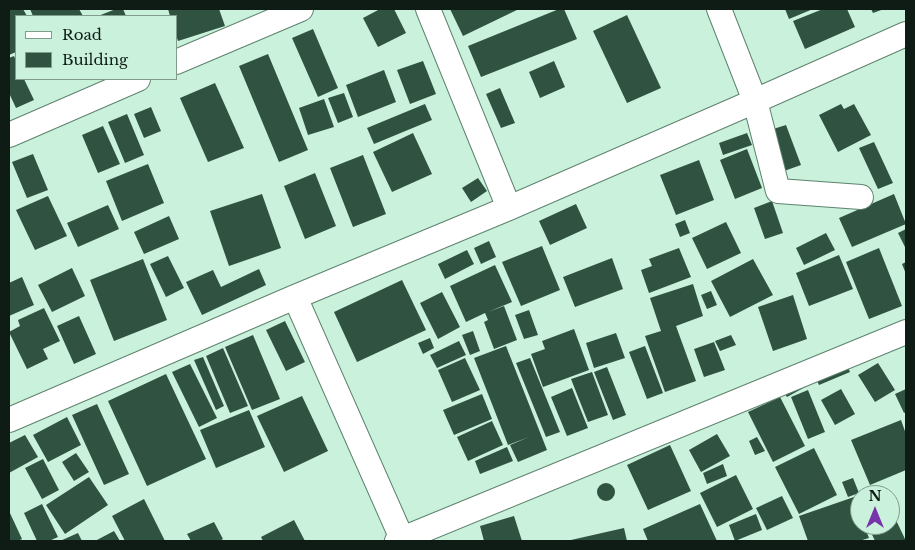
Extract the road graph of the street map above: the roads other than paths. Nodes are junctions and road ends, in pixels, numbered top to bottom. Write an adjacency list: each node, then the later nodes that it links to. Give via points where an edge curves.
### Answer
1 (301, 9): 5 (street)
2 (428, 9): 10 (street)
3 (719, 9): 7 (street)
4 (906, 34): 7 (street)
5 (178, 61)
6 (136, 80): 8 (street)
7 (756, 101): 9 (street, via 778,192); 10 (street)
8 (9, 134)
9 (861, 197)
10 (509, 208): 11 (street)
11 (295, 297): 13 (street); 14 (street)
12 (906, 332): 14 (street)
13 (9, 420)
14 (401, 541)

